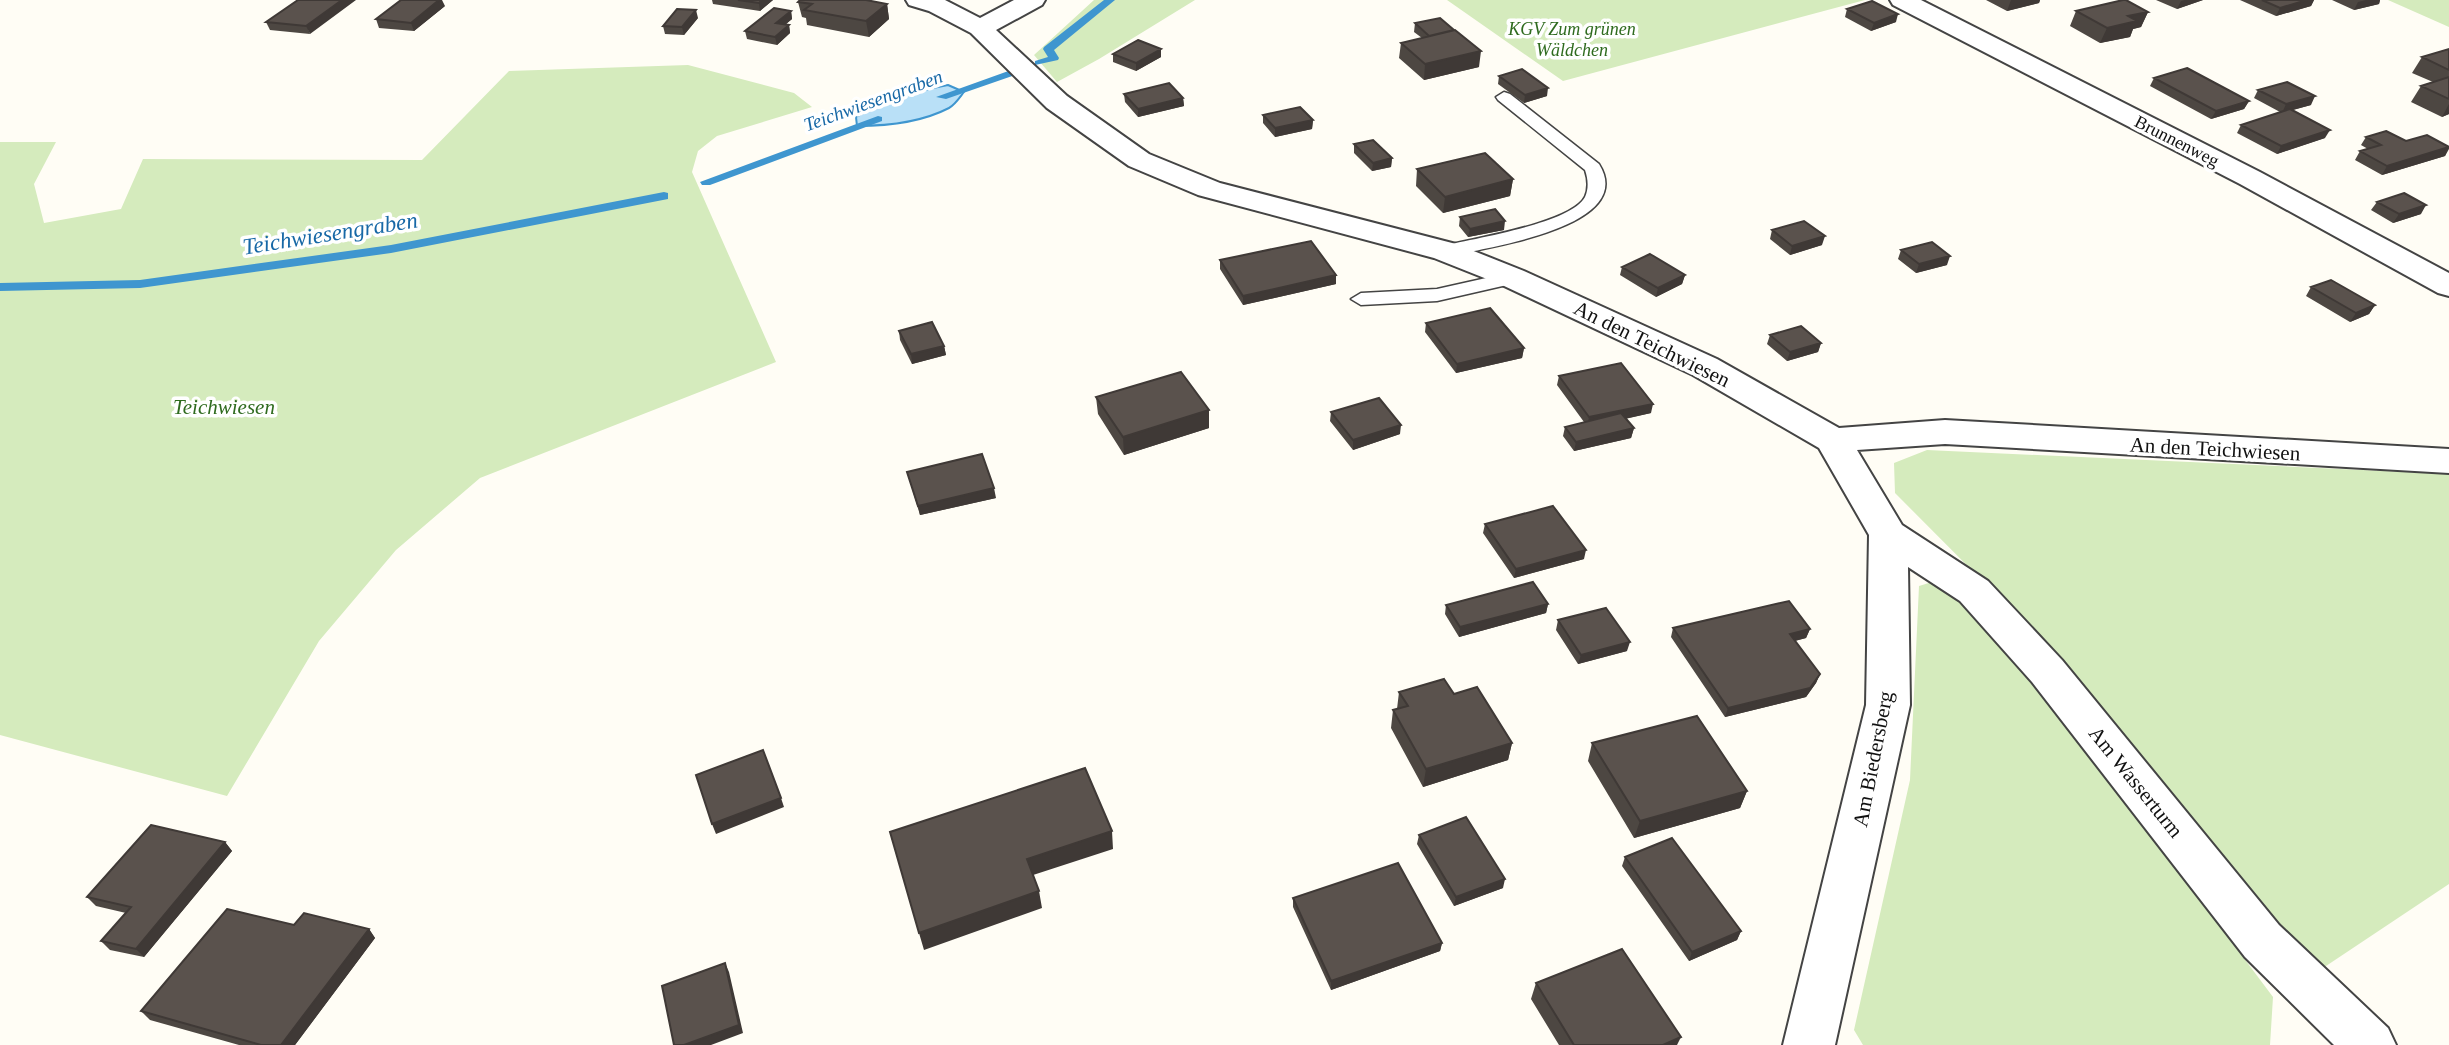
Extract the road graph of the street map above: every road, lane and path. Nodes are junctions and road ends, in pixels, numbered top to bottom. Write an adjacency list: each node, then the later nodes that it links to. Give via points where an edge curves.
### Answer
1 (918, 0): 4 (street, An den Teichwiesen)
2 (1033, 0): 4 (street)
3 (1902, 0): 8 (street, Brunnenweg, via 2250,178)
4 (979, 28): 6 (street, An den Teichwiesen, via 1057,102 1139,160 1209,189)
5 (1504, 97): 6 (lane, via 1593,168 1598,181 1595,197 1563,221)
6 (1446, 251): 7 (street, An den Teichwiesen)
7 (1513, 278): 9 (lane, via 1437,295); 10 (street, An den Teichwiesen, via 1705,367)
8 (2449, 286)
9 (1361, 299)
10 (1833, 440): 11 (street, An den Teichwiesen, via 1945,432); 12 (street)
11 (2449, 461)
12 (1888, 535): 13 (street, Am Biedersberg, via 1888,705); 14 (street, Am Wasserturm, via 1974,591 2047,671 2262,941)
13 (1809, 1045)
14 (2370, 1045)

